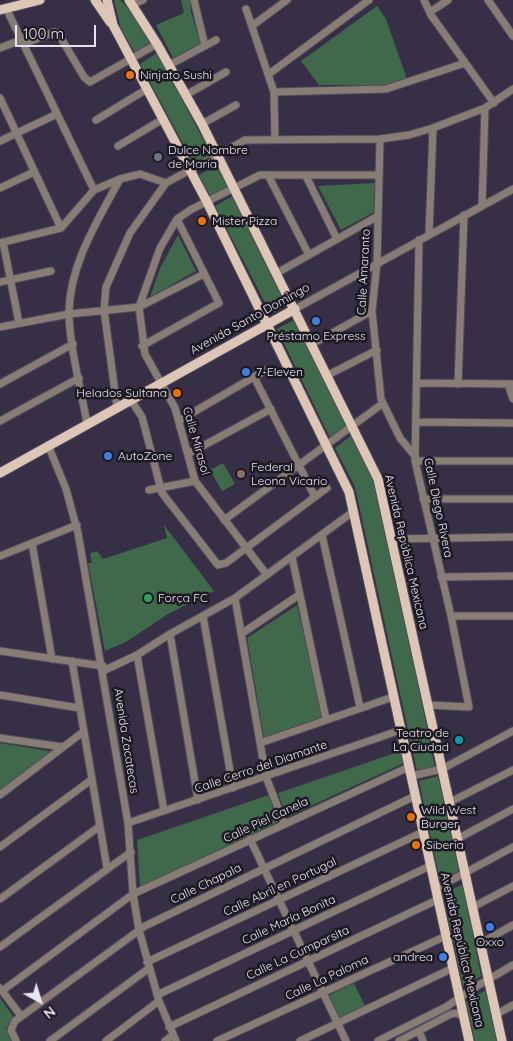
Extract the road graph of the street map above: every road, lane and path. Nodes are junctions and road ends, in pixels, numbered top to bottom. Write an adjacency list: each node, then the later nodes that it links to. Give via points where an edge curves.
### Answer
1 (40, 0): 12 (main road)
2 (95, 0): 15 (main road)
3 (107, 0): 15 (main road, Avenida República Mexicana)
4 (143, 0): 11 (street)
5 (194, 0): 21 (street)
6 (287, 0): 16 (street)
7 (369, 0): 27 (street)
8 (424, 0): 14 (street)
9 (448, 0): 14 (street)
10 (488, 0): 17 (street)
11 (131, 1): 20 (main road, Avenida República Mexicana)
12 (3, 9): 19 (street)
13 (246, 9): 16 (street)
14 (430, 12): 24 (street)
15 (114, 25): 23 (main road, Avenida República Mexicana)
16 (252, 26): 27 (street)
17 (513, 36)
18 (216, 40): 21 (street)
19 (22, 42): 22 (street); 23 (street, via 58,33 90,82); 36 (street)
20 (158, 44): 23 (street); 25 (main road, Avenida República Mexicana)
21 (204, 46): 25 (street)
22 (0, 48)
23 (130, 59): 29 (main road, Avenida República Mexicana)
24 (465, 62): 30 (street, via 386,89); 33 (street)
25 (169, 65): 31 (main road, Avenida República Mexicana)
26 (226, 72): 31 (street)
27 (269, 74): 30 (street)
28 (513, 88): 33 (street)
29 (147, 89): 37 (main road, Avenida República Mexicana); 38 (street)
30 (274, 92): 43 (street)
31 (186, 96): 39 (main road, Avenida República Mexicana)
32 (0, 98): 41 (street)
33 (494, 103): 35 (street)
34 (236, 105): 39 (street)
35 (486, 108): 40 (street); 59 (street)
36 (57, 114): 41 (street); 57 (street)
37 (163, 119): 45 (street); 47 (main road, Avenida República Mexicana)
38 (96, 120)
39 (202, 124): 46 (main road, Avenida República Mexicana)
40 (433, 128): 42 (street); 64 (street)
41 (15, 134): 44 (street); 48 (street)
42 (380, 139): 43 (street); 50 (street, Calle Amaranto)
43 (275, 140): 46 (street, via 246,140)
44 (0, 141)
45 (118, 146)
46 (218, 156): 47 (street); 54 (main road, Avenida República Mexicana)
47 (191, 171): 53 (street); 58 (main road, Avenida República Mexicana)
48 (34, 172): 55 (street); 63 (street)
49 (268, 175): 51 (street); 54 (street, via 256,176); 68 (street)
50 (379, 175): 51 (street); 60 (street, Calle Amaranto)
51 (306, 176): 65 (street)
52 (120, 179): 53 (street, via 140,174); 57 (street); 79 (street, via 93,228 80,260 72,286)
53 (166, 183): 77 (street, via 127,238 106,287)
54 (234, 186): 58 (street); 71 (main road, Avenida República Mexicana)
55 (0, 188)
56 (513, 189): 59 (street, Avenida Santo Domingo)
57 (94, 190): 63 (street)
58 (207, 202): 62 (street); 81 (main road, Avenida República Mexicana)
59 (482, 206): 61 (street, Avenida Santo Domingo)
60 (378, 216): 65 (street); 69 (street, Calle Amaranto)
61 (464, 216): 64 (street, Avenida Santo Domingo); 94 (street)
62 (177, 219): 72 (street); 75 (street, Calle Mirasol, via 160,248)
63 (60, 228): 67 (street)
64 (430, 234): 66 (street, Avenida Santo Domingo)
65 (336, 237): 68 (street)
66 (419, 240): 69 (street, Avenida Santo Domingo); 92 (street, Calle Diego Rivera)
67 (1, 242): 73 (street)
68 (308, 253): 71 (street)
69 (377, 263): 76 (street, Avenida Santo Domingo); 78 (street, Calle Amaranto)
70 (51, 270): 73 (street)
71 (276, 273): 76 (main road, Avenida República Mexicana)
72 (204, 274): 75 (street); 85 (street, via 219,303)
73 (9, 280): 74 (street); 80 (street)
74 (0, 282)
75 (139, 307): 77 (street); 85 (street, Calle Mirasol)
76 (295, 309): 81 (main road, Avenida Santo Domingo); 84 (main road, Avenida República Mexicana)
77 (104, 310): 79 (street); 99 (street)
78 (372, 311): 84 (street); 86 (street, Calle Amaranto)
79 (70, 314): 80 (street); 83 (street)
80 (19, 323): 82 (street)
81 (267, 324): 91 (main road, Avenida Santo Domingo); 107 (main road, Avenida República Mexicana)
82 (0, 327)
83 (73, 344): 90 (street); 93 (street)
84 (312, 344): 88 (main road, Avenida República Mexicana)
85 (142, 346): 91 (street, Calle Mirasol)
86 (377, 350): 88 (street); 98 (street, Calle Amaranto)
87 (266, 370): 89 (street)
88 (328, 375): 106 (main road, Avenida República Mexicana)
89 (254, 377): 100 (street); 101 (street)
90 (79, 378): 102 (street); 105 (street)
91 (161, 383): 97 (main road, Avenida Santo Domingo); 101 (street, Calle Mirasol)
92 (417, 383): 94 (street); 103 (street, Calle Diego Rivera)
93 (0, 384)
94 (458, 384): 95 (street)
95 (510, 384): 96 (street)
96 (513, 399)
97 (131, 400): 99 (main road, Avenida Santo Domingo); 115 (street, via 142,417)
98 (382, 404): 106 (street); 110 (street, Calle Amaranto)
99 (117, 407): 105 (main road, Avenida Santo Domingo)
100 (271, 409): 109 (street); 112 (street)
101 (180, 420): 109 (street, Calle Mirasol)
102 (0, 422)
103 (416, 422): 104 (street); 110 (street, Calle Diego Rivera)
104 (513, 423)
105 (87, 424): 108 (main road, Avenida Santo Domingo)
106 (353, 426): 107 (street); 127 (main road, Avenida República Mexicana, via 378,479)
107 (327, 444): 112 (street); 121 (main road, Avenida República Mexicana)
108 (48, 445): 113 (main road, Avenida Santo Domingo); 123 (street, Avenida Zacatecas)
109 (188, 454): 114 (street, Calle Mirasol)
110 (415, 459): 111 (street); 119 (street, Calle Diego Rivera)
111 (513, 460)
112 (299, 466): 118 (street); 122 (street)
113 (0, 473)
114 (195, 481): 115 (street); 122 (street, Calle Mirasol)
115 (160, 488): 117 (street); 129 (street, via 214,562 220,565)
116 (326, 488): 118 (street)
117 (149, 490)
118 (315, 497): 129 (street)
119 (424, 499): 120 (street); 126 (street, Calle Diego Rivera)
120 (513, 499)
121 (354, 511): 124 (street); 148 (main road, Avenida República Mexicana)
122 (224, 520): 129 (street, Calle Mirasol)
123 (77, 525): 128 (street); 146 (street, Avenida Zacatecas)
124 (322, 535): 131 (street); 150 (street)
125 (513, 537): 126 (street)
126 (432, 538): 127 (street); 134 (street, Calle Diego Rivera)
127 (392, 540): 149 (main road, Avenida República Mexicana)
128 (32, 543): 130 (street); 144 (street)
129 (246, 548): 132 (street, Calle Mirasol)
130 (0, 556)
131 (292, 556): 132 (street); 135 (street)
132 (267, 575): 136 (street)
133 (513, 576): 134 (street)
134 (441, 577): 138 (street, Calle Diego Rivera)
135 (300, 595): 141 (street); 152 (street)
136 (235, 598): 137 (street); 141 (street)
137 (204, 616): 140 (street); 164 (street)
138 (451, 616): 139 (street); 149 (street, Calle Diego Rivera, via 468,707)
139 (513, 616)
140 (170, 634): 143 (street); 167 (street)
141 (241, 634): 157 (street)
142 (0, 651): 144 (street)
143 (138, 655): 146 (street); 170 (street)
144 (52, 660): 145 (street)
145 (72, 661): 146 (street); 151 (street)
146 (103, 668): 171 (street, Avenida Zacatecas)
147 (0, 695): 151 (street)
148 (393, 697): 150 (street); 153 (main road, Avenida República Mexicana)
149 (429, 705): 159 (main road, Avenida República Mexicana)
150 (360, 707): 152 (street)
151 (79, 708): 155 (street)
152 (326, 719): 157 (street)
153 (401, 730): 161 (main road, Avenida República Mexicana); 162 (street, Calle Cerro del Diamante)
154 (513, 731): 159 (street)
155 (83, 732): 158 (street); 163 (street)
156 (0, 738): 158 (street)
157 (260, 743): 162 (street)
158 (63, 747): 165 (street)
159 (442, 769): 161 (street); 168 (main road, Avenida República Mexicana)
160 (513, 770): 168 (street)
161 (410, 772): 166 (main road, Avenida República Mexicana); 172 (street, Calle Piel Canela)
162 (266, 777): 164 (street, Calle Cerro del Diamante); 172 (street)
163 (91, 780): 173 (street); 177 (street)
164 (233, 788): 167 (street, Calle Cerro del Diamante)
165 (0, 794)
166 (415, 796): 174 (main road, Avenida República Mexicana); 182 (street, Calle Chapala)
167 (198, 800): 170 (street, Calle Cerro del Diamante)
168 (450, 802): 175 (main road, Avenida República Mexicana)
169 (513, 809): 175 (street)
170 (164, 811): 171 (street, Calle Cerro del Diamante)
171 (128, 823): 179 (street, Avenida Zacatecas)
172 (284, 823): 176 (street, Calle Piel Canela)
173 (100, 826): 181 (street); 187 (street)
174 (423, 832): 180 (main road, Avenida República Mexicana); 188 (street, Calle Abril en Portugal)
175 (459, 838): 183 (main road, Avenida República Mexicana)
176 (250, 840): 182 (street); 186 (street, Calle Piel Canela)
177 (0, 847)
178 (513, 847): 183 (street)
179 (131, 852): 181 (street); 186 (street, Avenida Zacatecas)
180 (430, 866): 185 (main road, Avenida República Mexicana); 193 (street, Calle María Bonita)
181 (107, 868): 196 (street)
182 (264, 869): 188 (street); 192 (street, Calle Chapala)
183 (466, 872): 185 (street); 190 (main road, Avenida República Mexicana)
184 (513, 886): 190 (street)
185 (434, 889): 189 (main road, Avenida República Mexicana)
186 (133, 894): 192 (street, Avenida Zacatecas); 202 (street, Calle Piel Canela)
187 (0, 899)
188 (278, 900): 193 (street); 199 (street, Calle Abril en Portugal)
189 (437, 900): 194 (main road, Avenida República Mexicana); 197 (street, Calle La Cumparsita)
190 (473, 906): 195 (main road, Avenida República Mexicana)
191 (513, 925): 195 (street)
192 (138, 930): 199 (street, Avenida Zacatecas); 208 (street, Calle Chapala)
193 (293, 931): 197 (street); 204 (street, Calle María Bonita)
194 (446, 936): 200 (main road, Avenida República Mexicana); 203 (street, Calle La Paloma)
195 (481, 942): 201 (main road, Avenida República Mexicana)
196 (0, 947)
197 (307, 961): 203 (street); 211 (street, Calle La Cumparsita)
198 (513, 965): 201 (street)
199 (148, 966): 204 (street, Avenida Zacatecas); 215 (street, Calle Abril en Portugal)
200 (453, 968): 205 (main road, Avenida República Mexicana); 210 (street)
201 (489, 979): 205 (street); 207 (main road, Avenida República Mexicana)
202 (1, 990): 208 (street)
203 (323, 993): 210 (street); 218 (street, Calle La Paloma)
204 (158, 998): 211 (street, Avenida Zacatecas); 216 (street, Calle María Bonita)
205 (459, 999): 209 (main road, Avenida República Mexicana); 221 (street)
206 (513, 1005): 207 (street)
207 (497, 1014): 225 (main road, Avenida República Mexicana)
208 (20, 1016): 214 (street, via 11,1030)
209 (464, 1017): 212 (street, via 453,1013); 224 (main road, Avenida República Mexicana)
210 (337, 1023): 219 (street); 220 (street)
211 (169, 1027): 213 (street, Avenida Zacatecas)
212 (418, 1031): 222 (street); 223 (street)
213 (174, 1038): 217 (street)
214 (16, 1041)
215 (50, 1041)
216 (106, 1041)
217 (165, 1041)
218 (217, 1041)
219 (300, 1041)
220 (346, 1041)
221 (378, 1041)
222 (399, 1041)
223 (423, 1041)
224 (469, 1041)
225 (502, 1041)

